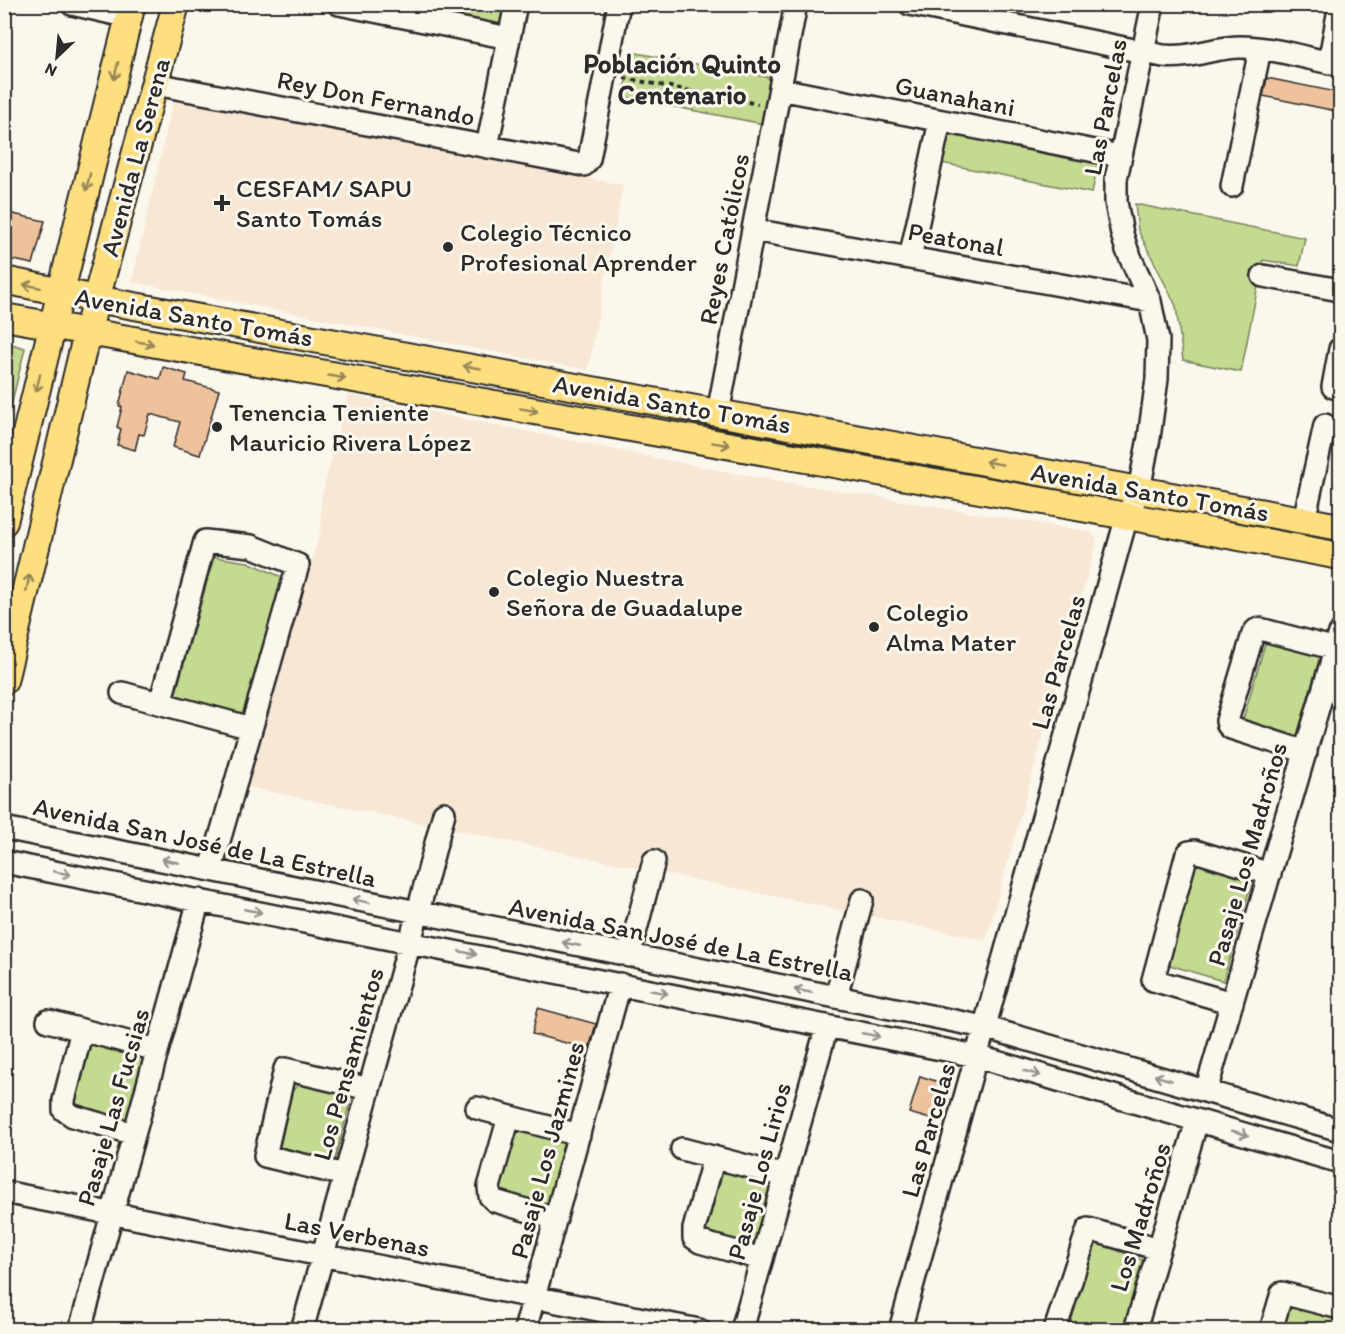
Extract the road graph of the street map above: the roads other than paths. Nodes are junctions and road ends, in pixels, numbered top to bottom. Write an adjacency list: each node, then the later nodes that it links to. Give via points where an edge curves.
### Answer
1 (72, 4): 10 (street)
2 (176, 4): 15 (main road, Avenida La Serena)
3 (339, 4): 11 (street)
4 (516, 4): 11 (street)
5 (619, 4): 18 (street, Rey Don Fernando, via 586,164)
6 (796, 4): 16 (street, Reyes Católicos)
7 (909, 4): 13 (street)
8 (1153, 4): 13 (street, Las Parcelas)
9 (1340, 4): 14 (street)
10 (131, 11): 27 (main road, Avenida La Serena, one-way to 27)
11 (509, 38): 18 (street)
12 (1260, 49): 13 (street, via 1229,48 1180,57); 14 (street); 20 (street)
13 (1143, 52): 19 (street, Las Parcelas)
14 (1335, 64)
15 (155, 84): 18 (street, Rey Don Fernando); 28 (main road, Avenida La Serena)
16 (778, 98): 17 (street, Guanahani); 21 (street, Reyes Católicos)
17 (940, 121): 19 (street, Guanahani); 22 (street)
18 (487, 147)
19 (1120, 156): 26 (street, Las Parcelas, via 1116,179 1120,226 1126,250)
20 (1232, 186)
21 (753, 230): 22 (street, Peatonal); 32 (street, Reyes Católicos)
22 (910, 258): 26 (street, Peatonal)
23 (1263, 276): 25 (street)
24 (4, 280): 27 (main road, Avenida Santo Tomás, one-way to 24)
25 (1341, 290)
26 (1150, 301): 34 (street, Las Parcelas, via 1158,340 1157,379)
27 (57, 307): 28 (main road, Avenida Santo Tomás); 28 (main road, Avenida Santo Tomás); 29 (main road, Avenida Santo Tomás); 37 (main road, Avenida La Serena, one-way to 37)
28 (92, 314): 32 (main road, Avenida Santo Tomás, one-way to 28); 35 (main road, Avenida Santo Tomás, one-way to 35); 41 (main road, Avenida La Serena, one-way to 28)
29 (4, 317)
30 (1341, 349): 31 (street)
31 (1333, 387)
32 (718, 412): 34 (main road, Avenida Santo Tomás, one-way to 32)
33 (1325, 425): 36 (street)
34 (1139, 490): 35 (street, Las Parcelas); 36 (main road, Avenida Santo Tomás)
35 (1127, 516): 39 (main road, Avenida Santo Tomás); 62 (street, Las Parcelas)
36 (1304, 520): 38 (main road, Avenida Santo Tomás)
37 (4, 522)
38 (1341, 527)
39 (1341, 556)
40 (1338, 641): 45 (street, Pasaje Los Madroños); 45 (street, via 1256,630 1237,688 1228,725)
41 (4, 681)
42 (122, 693): 43 (street)
43 (160, 703): 44 (street); 44 (street, via 205,541 251,546 298,565)
44 (251, 728): 50 (street)
45 (1306, 752): 51 (street, Pasaje Los Madroños)
46 (444, 813): 54 (street, Los Pensamientos)
47 (4, 828): 50 (street, Avenida San José de La Estrella, one-way to 47)
48 (654, 861): 56 (street)
49 (4, 862): 52 (street, one-way to 52)
50 (211, 869): 54 (street, Avenida San José de La Estrella, one-way to 50)
51 (1270, 874): 59 (street, Pasaje Los Madroños); 59 (street, via 1195,851 1186,857 1153,980)
52 (199, 900): 55 (street, one-way to 55); 64 (street, Pasaje Las Fucsias)
53 (862, 900): 58 (street)
54 (418, 914): 55 (street, Los Pensamientos); 56 (street, Avenida San José de La Estrella, one-way to 54)
55 (410, 942): 57 (street, one-way to 57); 66 (street, Los Pensamientos)
56 (628, 956): 58 (street, Avenida San José de La Estrella, one-way to 56)
57 (620, 984): 61 (street, one-way to 61); 73 (street, Pasaje Los Jazmines)
58 (836, 997): 62 (street, Avenida San José de La Estrella)
59 (1232, 1003): 67 (street, Pasaje Los Madroños)
60 (48, 1021): 63 (street)
61 (827, 1026): 65 (street, one-way to 65); 78 (street, Pasaje Los Lirios)
62 (984, 1027): 65 (street, Las Parcelas); 67 (street, Avenida San José de La Estrella, one-way to 62)
63 (82, 1030): 64 (street); 72 (street, via 64,1110)
64 (157, 1050): 72 (street, Pasaje Las Fucsias)
65 (976, 1056): 70 (street, one-way to 70); 92 (street, Las Parcelas)
66 (369, 1089): 77 (street, Los Pensamientos); 77 (street, via 285,1070 265,1156)
67 (1206, 1091): 71 (street, Avenida San José de La Estrella)
68 (477, 1108): 69 (street)
69 (509, 1117): 73 (street); 81 (street, via 489,1187 490,1196 495,1201)
70 (1197, 1121): 76 (street, one-way to 76); 82 (street, Los Madroños)
71 (1341, 1130)
72 (134, 1134): 80 (street, Pasaje Las Fucsias)
73 (579, 1136): 81 (street, Pasaje Los Jazmines)
74 (682, 1149): 75 (street)
75 (714, 1157): 78 (street); 84 (street, via 694,1238)
76 (1341, 1162)
77 (345, 1175): 83 (street, Los Pensamientos)
78 (785, 1176): 84 (street, Pasaje Los Lirios)
79 (4, 1192): 80 (street, Las Verbenas)
80 (112, 1214): 83 (street, Las Verbenas); 87 (street, Pasaje Las Fucsias)
81 (556, 1219): 85 (street, Pasaje Los Jazmines)
82 (1159, 1249): 93 (street, via 1088,1230); 94 (street, Los Madroños)
83 (323, 1255): 85 (street, Las Verbenas); 88 (street, Los Pensamientos)
84 (762, 1259): 91 (street, Pasaje Los Lirios)
85 (534, 1297): 89 (street, Pasaje Los Jazmines); 90 (street, Las Verbenas)
86 (1341, 1308): 95 (street, via 1282,1293)
87 (80, 1329)
88 (302, 1329)
89 (525, 1329)
90 (699, 1329)
91 (742, 1329)
92 (900, 1329)
93 (1055, 1329)
94 (1135, 1329)
95 (1271, 1329)

